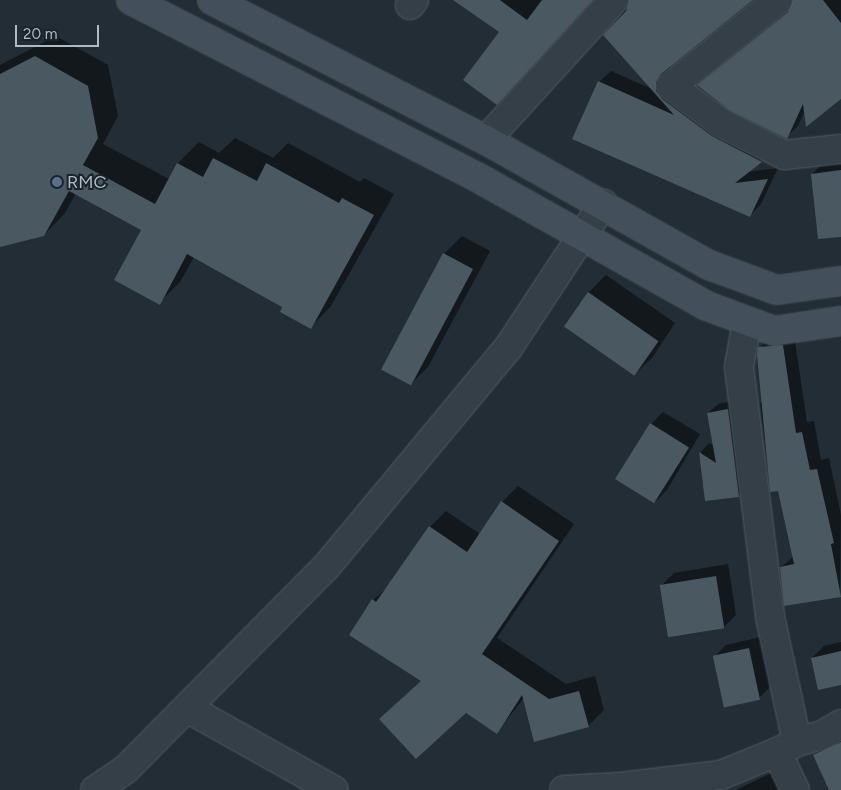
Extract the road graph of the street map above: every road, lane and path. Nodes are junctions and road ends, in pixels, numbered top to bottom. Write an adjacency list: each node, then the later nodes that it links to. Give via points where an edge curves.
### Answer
1 (131, 0): 8 (main road)
2 (212, 0): 5 (main road)
3 (614, 0): 5 (street)
4 (778, 0): 6 (street, via 671,86 722,123 784,155)
5 (486, 140): 7 (main road)
6 (841, 149)
7 (603, 204): 8 (street); 9 (main road, via 709,265 749,282 777,290)
8 (584, 236): 11 (main road, via 707,306); 12 (street, via 508,348 326,567)
9 (841, 281)
10 (841, 321): 11 (main road, via 774,331)
11 (747, 322): 14 (street, via 740,376)
12 (187, 708): 16 (street, via 125,770); 17 (street)
13 (841, 724): 14 (street, via 822,735)
14 (787, 747): 15 (street, via 720,775); 19 (street)
15 (620, 788): 18 (street)
16 (95, 790)
17 (334, 790)
18 (564, 790)
19 (795, 790)

